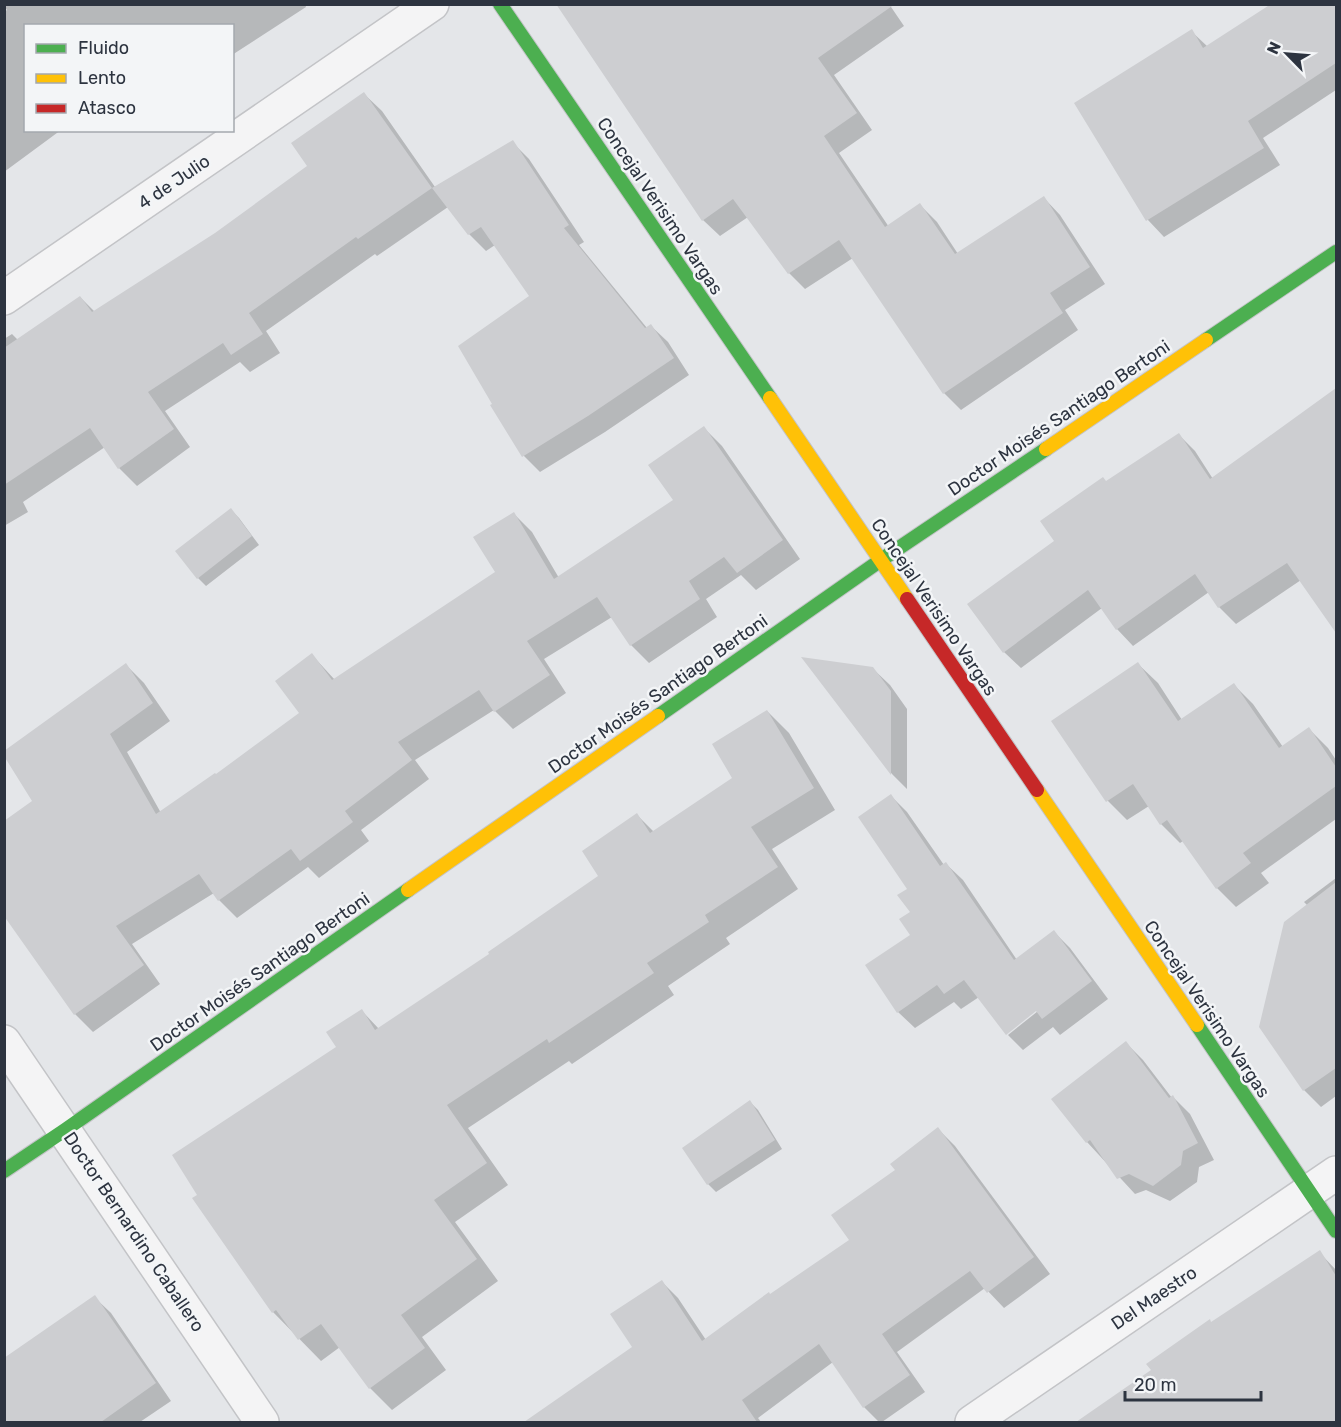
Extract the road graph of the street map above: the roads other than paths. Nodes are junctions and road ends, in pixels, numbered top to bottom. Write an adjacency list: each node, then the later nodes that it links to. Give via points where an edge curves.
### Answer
1 (432, 4): 4 (street, 4 de Julio)
2 (500, 4): 5 (street, Concejal Verisimo Vargas)
3 (1336, 252): 5 (street, Doctor Moisés Santiago Bertoni)
4 (4, 298)
5 (881, 560): 7 (street, Doctor Moisés Santiago Bertoni); 10 (street, Concejal Verisimo Vargas)
6 (4, 1042): 7 (street, Doctor Bernardino Caballero)
7 (65, 1130): 8 (street, Doctor Moisés Santiago Bertoni); 12 (street, Doctor Bernardino Caballero)
8 (4, 1171)
9 (1336, 1173): 10 (street, Del Maestro)
10 (1309, 1191): 11 (street, Concejal Verisimo Vargas); 13 (street, Del Maestro)
11 (1336, 1231)
12 (262, 1422)
13 (972, 1422)

